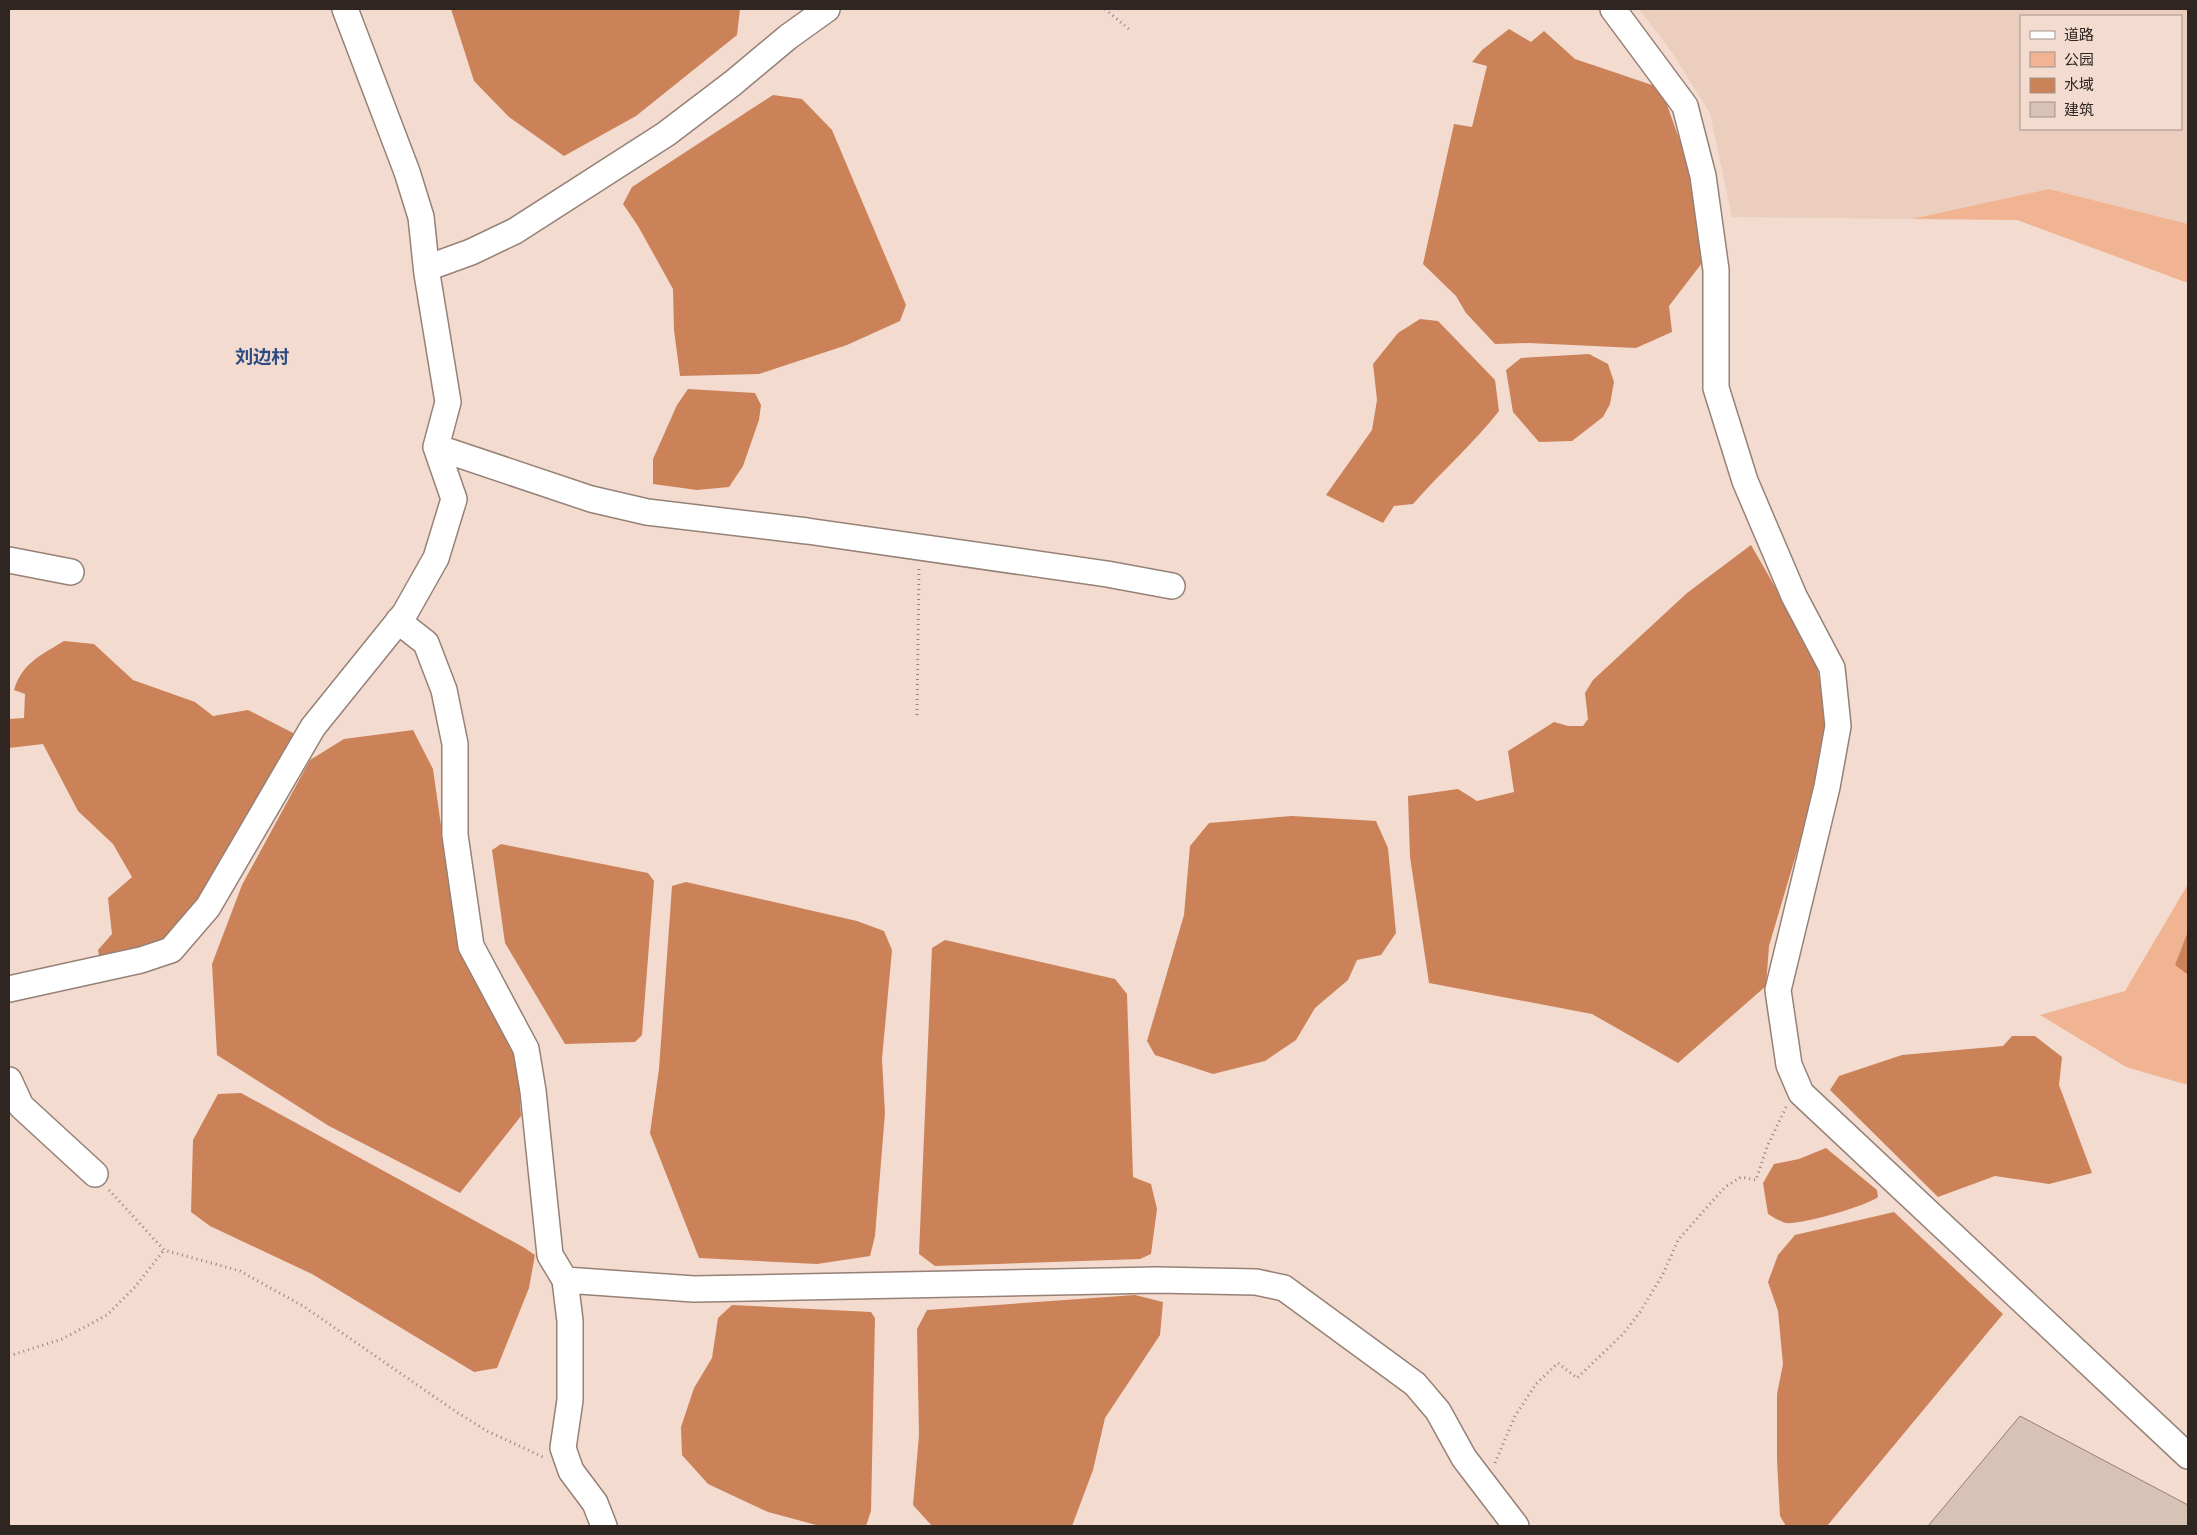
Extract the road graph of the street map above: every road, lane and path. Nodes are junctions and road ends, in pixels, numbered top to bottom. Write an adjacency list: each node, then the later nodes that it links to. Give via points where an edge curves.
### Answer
1 (345, 9): 6 (street, via 407,172 421,217)
2 (826, 9): 6 (street, via 658,139 515,231)
3 (1105, 9): 5 (path)
4 (1613, 9): 16 (street, via 1685,106 1703,176 1716,270 1716,388 1745,481 1794,596 1832,668 1838,726 1827,788 1778,990 1789,1065)
5 (1130, 30)
6 (427, 268): 7 (street, via 448,402)
7 (436, 447): 8 (street, via 591,499 647,512); 12 (street, via 454,499 436,558)
8 (919, 548): 11 (street); 13 (path)
9 (9, 560): 10 (street)
10 (71, 572)
11 (1172, 586)
12 (398, 621): 14 (street, via 313,727 208,907 171,950 141,960); 19 (street, via 426,643 444,690 455,744 455,835 471,946 526,1049 550,1255)
13 (917, 715)
14 (9, 989)
15 (9, 1080): 17 (street, via 21,1106)
16 (1801, 1093): 21 (street); 23 (path, via 1785,1108 1756,1180 1741,1177 1725,1187 1678,1240 1663,1274 1623,1334 1577,1378 1558,1363 1536,1384 1515,1416 1497,1461)
17 (95, 1174): 18 (path)
18 (164, 1250): 20 (path, via 135,1287 107,1315 62,1340); 22 (path, via 240,1271 303,1306 458,1413)
19 (566, 1280): 22 (street, via 570,1321 570,1400 563,1448); 23 (street, via 694,1289 1157,1280 1256,1282 1284,1288 1415,1384 1438,1412)
20 (9, 1356)
21 (2188, 1456)
22 (571, 1470): 24 (street, via 595,1503)
23 (1481, 1482): 25 (street)
24 (604, 1526)
25 (1516, 1526)

